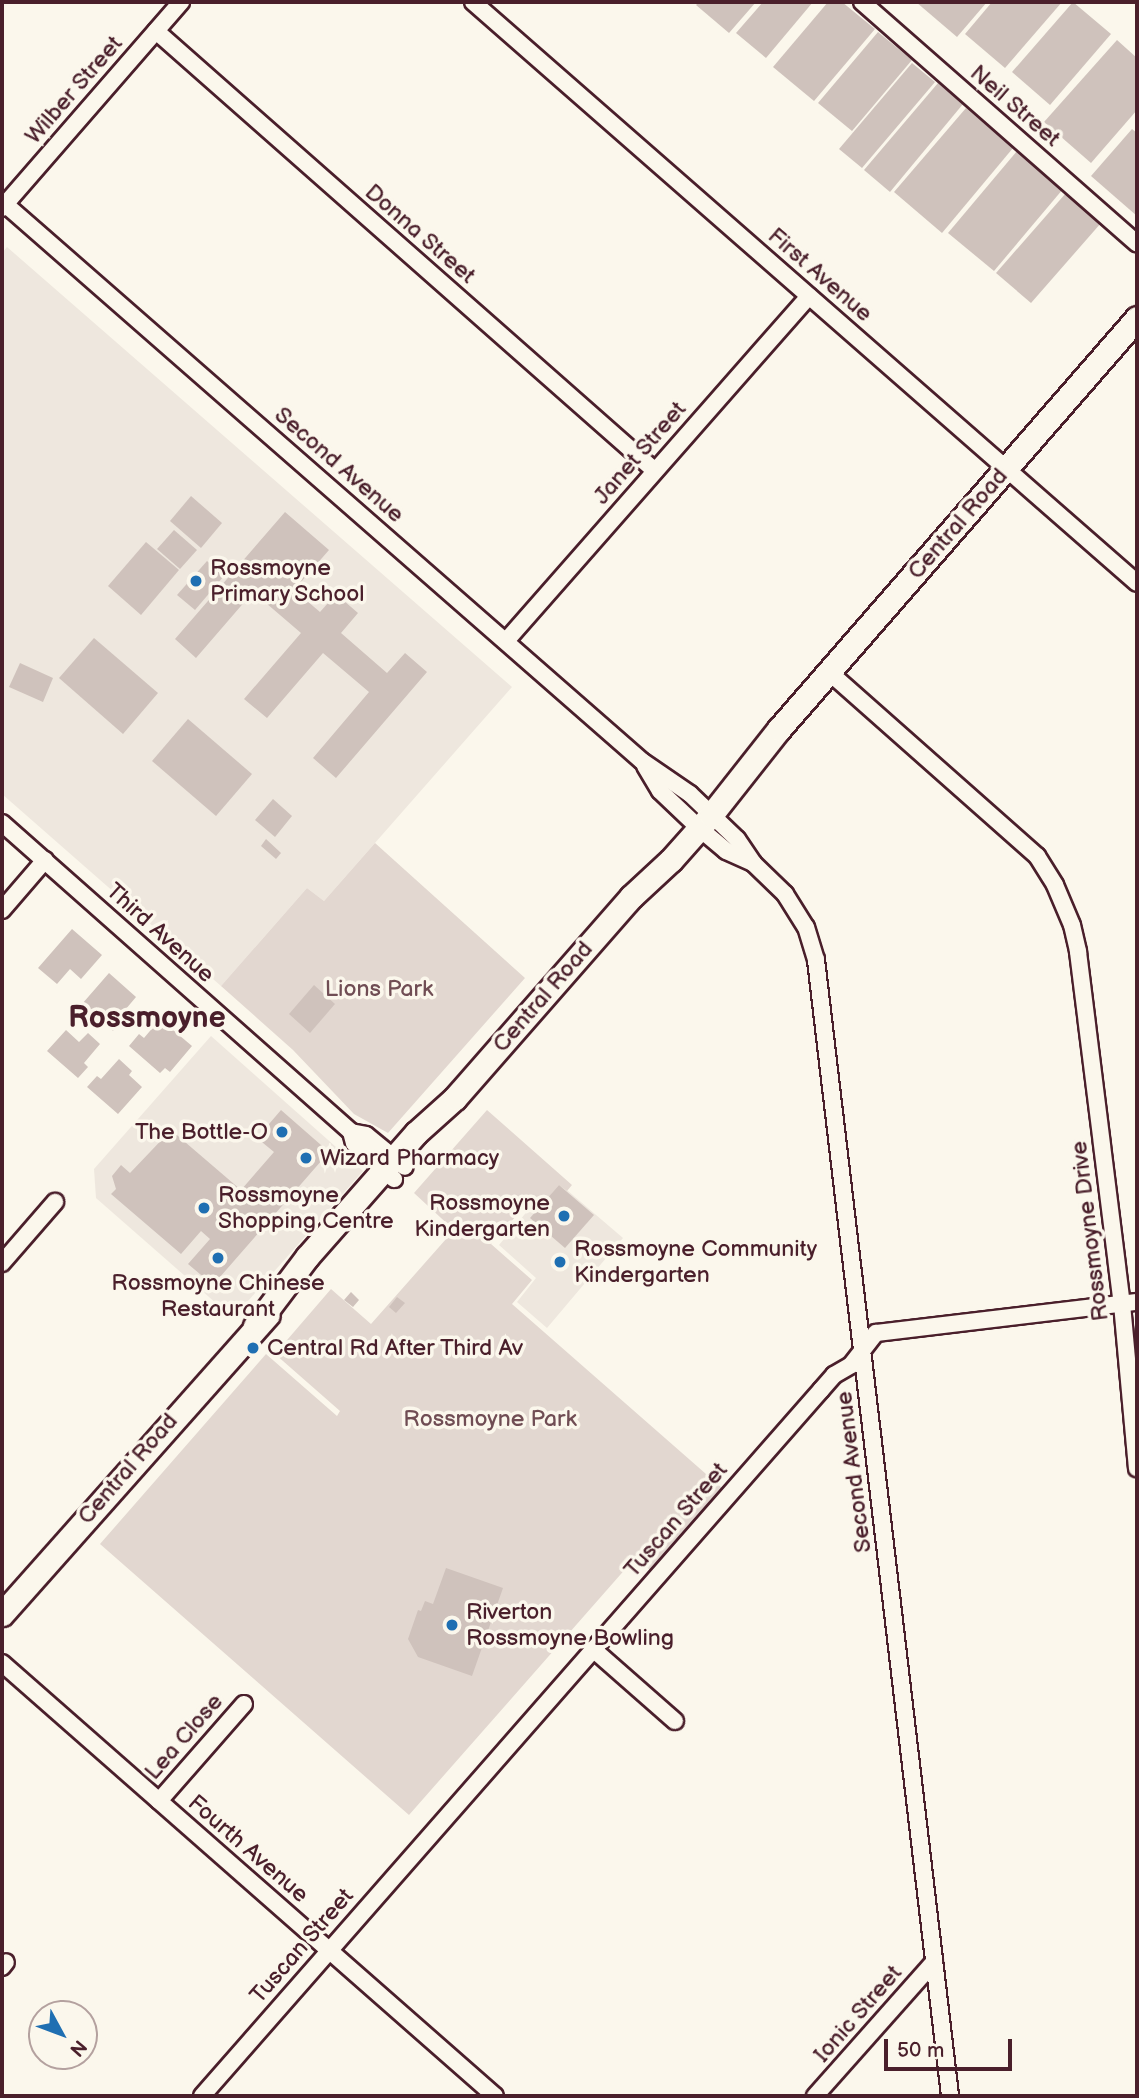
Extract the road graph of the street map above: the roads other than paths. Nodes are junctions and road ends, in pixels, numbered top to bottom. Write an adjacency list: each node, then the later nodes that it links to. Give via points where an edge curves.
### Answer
1 (181, 2): 4 (street, Wilber Street)
2 (473, 2): 7 (street, First Avenue)
3 (862, 2): 6 (street, Neil Street)
4 (156, 31): 5 (street, Wilber Street); 10 (street, Donna Street)
5 (3, 206): 12 (street, Second Avenue)
6 (1137, 244)
7 (809, 296): 9 (street, First Avenue); 10 (street, Janet Street)
8 (1137, 318): 9 (street, Central Road)
9 (1007, 468): 11 (street, First Avenue); 13 (street, Central Road)
10 (655, 471): 12 (street, Janet Street)
11 (1137, 583)
12 (506, 641): 14 (street, Second Avenue, via 642,761 660,791)
13 (829, 672): 14 (street, Central Road, via 779,729 741,757); 21 (street, Rossmoyne Drive, via 1037,856 1055,885 1078,952)
14 (700, 816): 18 (street, Central Road, via 660,852 631,897 456,1098 428,1140); 22 (street, Second Avenue, via 737,839 753,863 785,894 806,927 816,960)
15 (2, 822): 16 (street, Third Avenue)
16 (45, 860): 17 (street); 18 (street, Third Avenue, via 351,1132 355,1143)
17 (2, 910)
18 (394, 1168): 24 (street, Central Road, via 309,1276 255,1326)
19 (55, 1202): 20 (street)
20 (2, 1262)
21 (1130, 1303): 22 (street, Tuscan Street, via 876,1333); 23 (street, Rossmoyne Drive)
22 (863, 1350): 25 (street, Tuscan Street, via 827,1382); 31 (street, Second Avenue)
23 (1137, 1468)
24 (2, 1614)
25 (593, 1649): 28 (street); 30 (street, Tuscan Street)
26 (2, 1663): 29 (street, Fourth Avenue)
27 (244, 1704): 29 (street, Lea Close)
28 (675, 1721)
29 (159, 1801): 30 (street, Fourth Avenue)
30 (329, 1950): 32 (street, Tuscan Street); 33 (street, Fourth Avenue)
31 (934, 1962): 34 (street, Ionic Street); 35 (street, Second Avenue)
32 (202, 2096)
33 (495, 2096)
34 (815, 2096)
35 (950, 2096)

